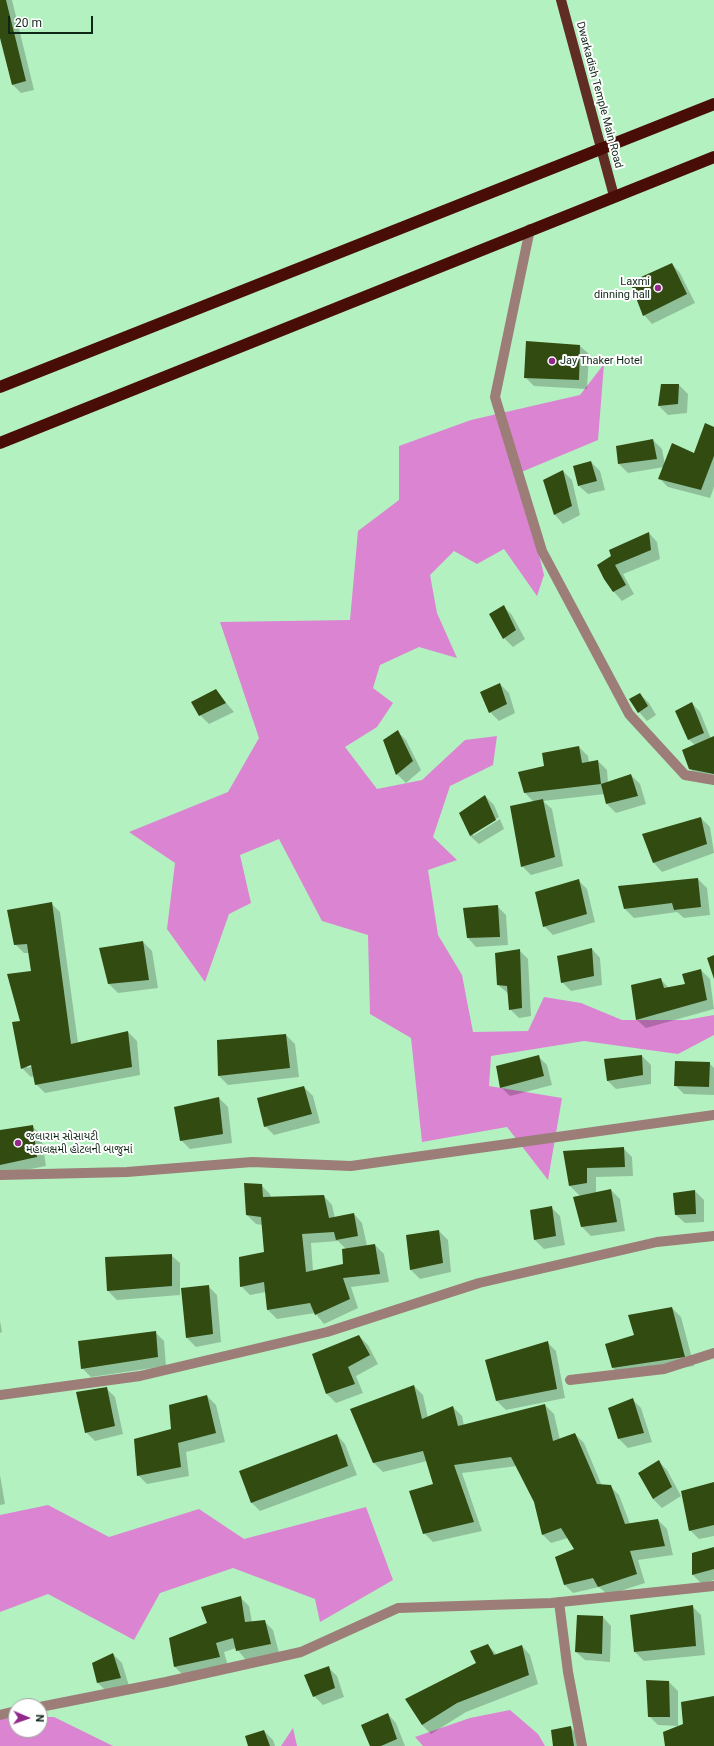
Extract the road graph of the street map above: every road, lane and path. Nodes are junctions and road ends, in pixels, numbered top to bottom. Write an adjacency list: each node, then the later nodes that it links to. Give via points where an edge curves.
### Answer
1 (561, 0): 3 (main road, Dwarkadish Temple Main Road)
2 (714, 104): 3 (highway)
3 (601, 148): 5 (main road, Dwarkadish Temple Main Road); 7 (highway)
4 (714, 157): 5 (highway)
5 (614, 196): 6 (highway)
6 (530, 229): 8 (highway); 9 (street, via 495,397 542,551 629,714 685,775)
7 (0, 388)
8 (0, 443)
9 (714, 780)
10 (714, 1115): 11 (street, via 351,1166 252,1162 127,1172)
11 (0, 1176)
12 (714, 1236): 15 (street, via 657,1242 479,1283 327,1332 140,1376)
13 (714, 1353): 14 (street, via 664,1369)
14 (570, 1380)
15 (0, 1395)
16 (714, 1586): 17 (street)
17 (559, 1602): 18 (street, via 398,1608 301,1652); 19 (street, via 568,1672)
18 (48, 1705)
19 (582, 1746)

